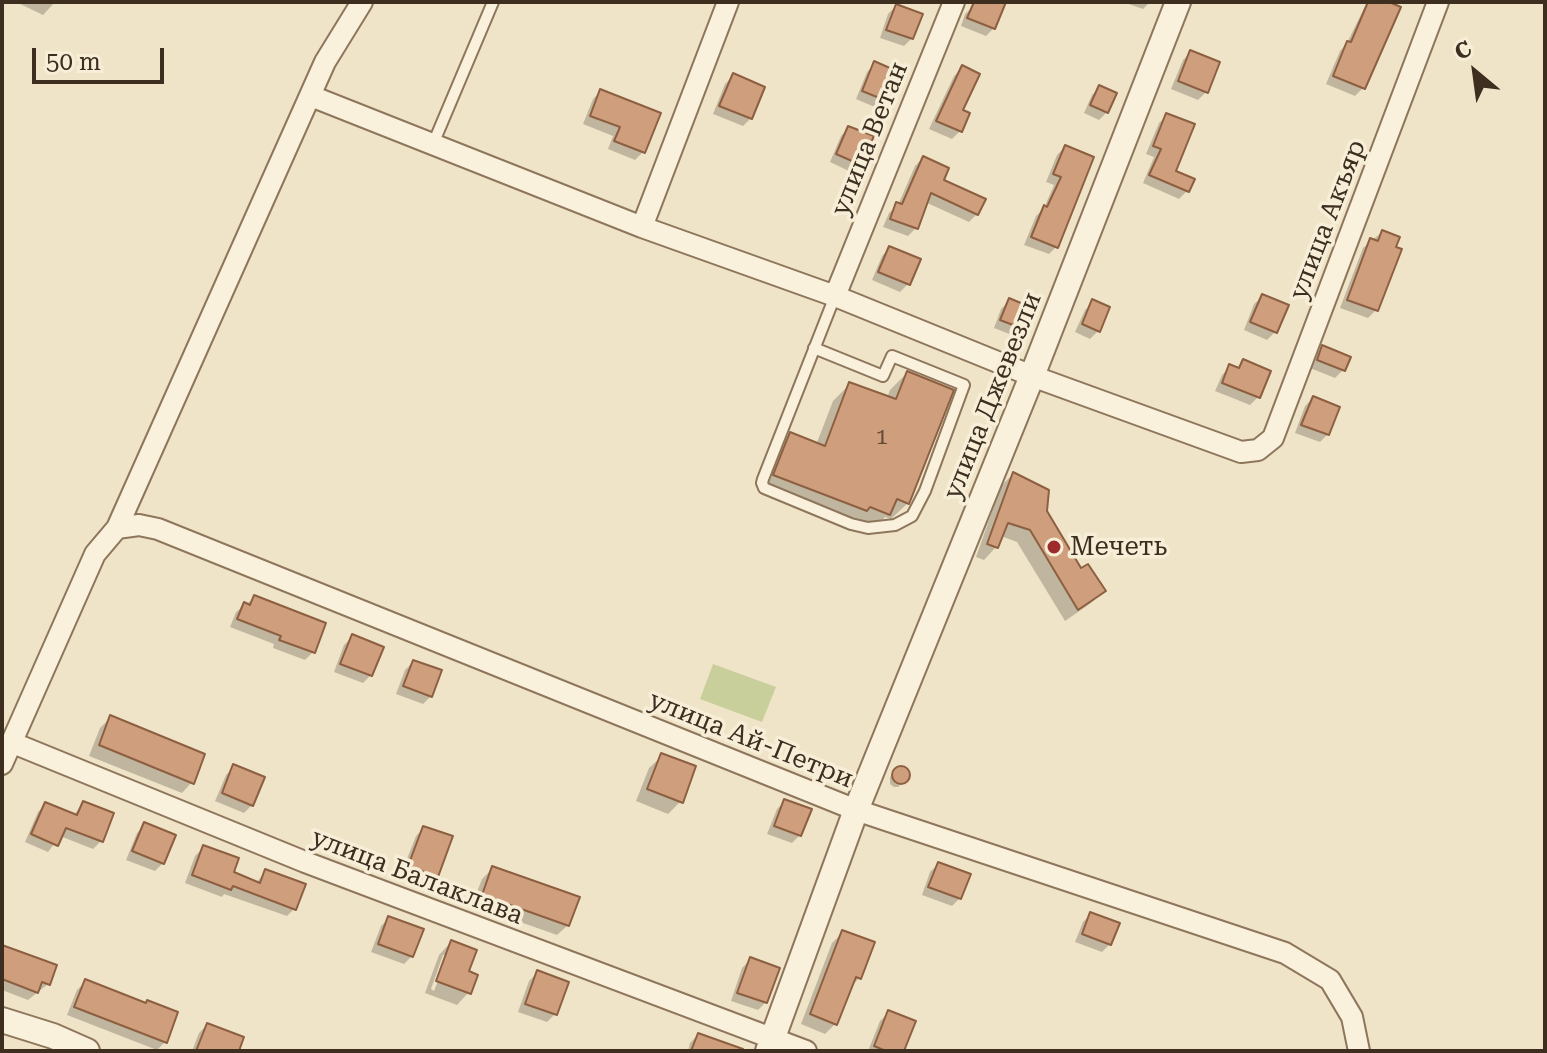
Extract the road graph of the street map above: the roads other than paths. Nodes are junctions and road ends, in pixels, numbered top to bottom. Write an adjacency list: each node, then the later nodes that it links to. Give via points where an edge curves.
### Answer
1 (362, 2): 7 (street)
2 (493, 2): 8 (lane)
3 (728, 2): 9 (street)
4 (954, 2): 10 (street, улица Ветан)
5 (1178, 2): 12 (street, улица Джевезли)
6 (1438, 2): 12 (street, улица Акъяр, via 1273,438 1258,450 1241,452)
7 (311, 96): 8 (street); 13 (street)
8 (433, 144): 9 (street)
9 (642, 227): 10 (street)
10 (835, 296): 11 (lane); 12 (street)
11 (814, 348): 11 (lane, via 764,488 851,524 895,525 912,516 925,491 964,385 892,356 883,376)
12 (1032, 376): 16 (street, улица Джевезли)
13 (117, 528): 14 (street, via 95,554); 16 (street, улица Ай-Петри, via 158,529)
14 (13, 743): 15 (street); 19 (street, улица Балаклава)
15 (2, 764)
16 (856, 810): 19 (street, улица Джевезли); 22 (street, улица Ай-Петри, via 1285,953 1330,980 1352,1017)
17 (2, 1020): 18 (street)
18 (50, 1044): 20 (street)
19 (770, 1045): 21 (street, улица Балаклава)
20 (87, 1051)
21 (806, 1051)
22 (1359, 1051)

